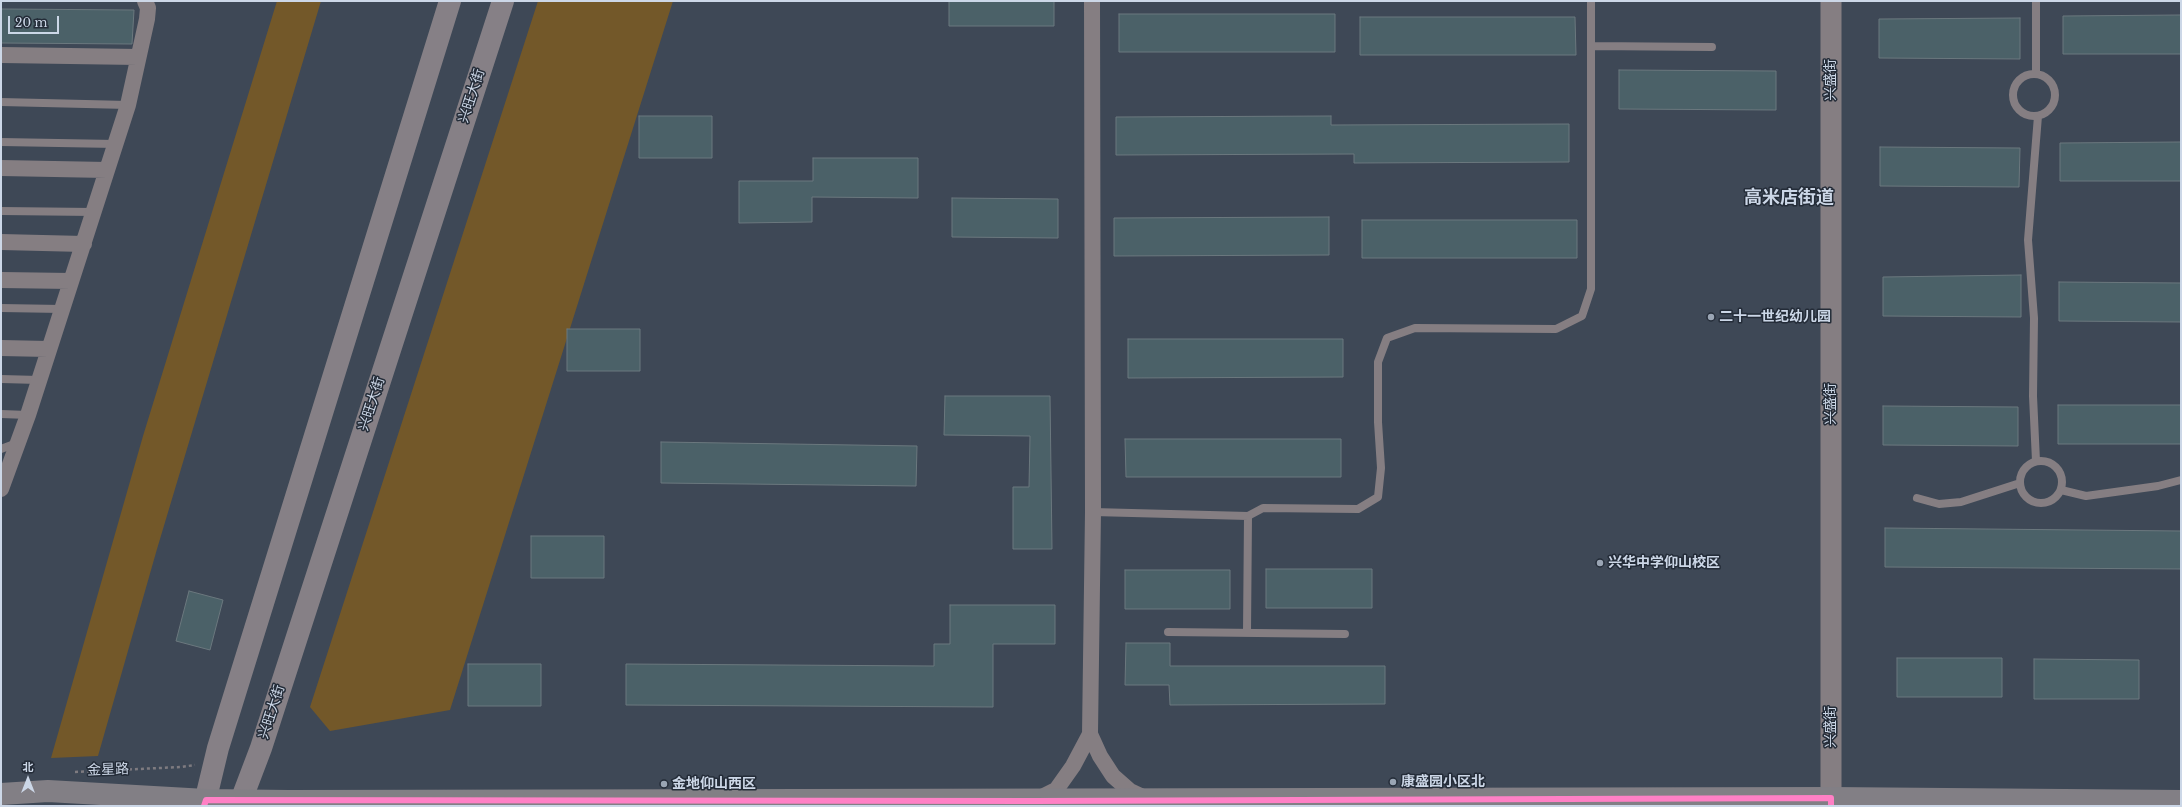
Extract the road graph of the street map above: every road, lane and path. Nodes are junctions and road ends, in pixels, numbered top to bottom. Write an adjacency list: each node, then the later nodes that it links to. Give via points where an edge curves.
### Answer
1 (145, 1): 11 (street, via 148,8 147,19)
2 (450, 1): 48 (main road)
3 (503, 1): 56 (main road, 兴旺大街, via 261,748)
4 (1092, 1): 42 (street)
5 (1591, 1): 8 (lane)
6 (1831, 1): 54 (street, 兴盛街)
7 (2036, 1): 12 (lane)
8 (1591, 46): 9 (lane); 43 (lane, via 1591,289 1582,316 1556,329 1415,328 1387,338 1378,362 1381,468 1378,497 1358,509 1263,508)
9 (1712, 47)
10 (1, 56): 11 (street)
11 (138, 57): 14 (street)
12 (2036, 73): 15 (lane, via 2048,79 2055,90 2050,109); 15 (lane, via 2022,77 2016,82 2012,96 2018,110 2024,114)
13 (1, 102): 14 (lane)
14 (128, 105): 17 (street)
15 (2038, 116): 36 (lane, via 2028,240 2034,318 2033,396)
16 (1, 142): 17 (lane)
17 (116, 144): 19 (street)
18 (1, 168): 19 (street)
19 (107, 170): 21 (street)
20 (1, 211): 21 (lane)
21 (94, 212): 23 (street)
22 (1, 242): 23 (street)
23 (84, 244): 25 (street)
24 (1, 280): 25 (street)
25 (71, 281): 27 (street)
26 (1, 308): 27 (lane)
27 (62, 309): 29 (street)
28 (1, 348): 29 (street)
29 (48, 349): 31 (street)
30 (1, 379): 31 (lane)
31 (39, 380): 33 (street)
32 (1, 414): 33 (lane)
33 (28, 415): 34 (street)
34 (18, 443): 35 (lane); 39 (street)
35 (1, 449)
36 (2036, 461): 38 (lane, via 2024,469); 40 (lane, via 2050,462 2060,471 2063,484)
37 (2181, 480): 40 (lane, via 2158,486 2086,496)
38 (2020, 483): 40 (lane, via 2026,496 2039,503 2052,500); 41 (lane, via 1962,502 1939,504)
39 (2, 486)
40 (2061, 490)
41 (1917, 498)
42 (1093, 512): 43 (lane); 47 (street)
43 (1248, 516): 45 (lane)
44 (1168, 632): 45 (lane)
45 (1247, 632): 46 (lane)
46 (1345, 634)
47 (1090, 734): 51 (street, via 1113,776 1130,791); 52 (street, via 1073,766 1056,790)
48 (215, 761): 49 (path, 金星路, via 181,767); 55 (main road)
49 (71, 772)
50 (1, 794): 55 (main road, via 48,791)
51 (1150, 800): 52 (main road); 54 (main road)
52 (1034, 801): 56 (main road)
53 (2181, 801): 54 (main road)
54 (1831, 802)
55 (205, 803): 56 (main road); 57 (main road)
56 (240, 803)
57 (146, 806)

